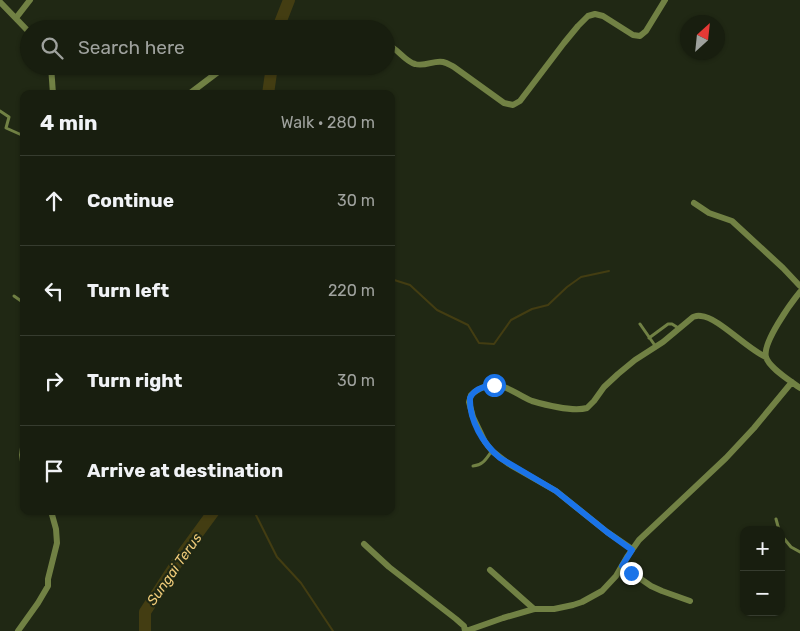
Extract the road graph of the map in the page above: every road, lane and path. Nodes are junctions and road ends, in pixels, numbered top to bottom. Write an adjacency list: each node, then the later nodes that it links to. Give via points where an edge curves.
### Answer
1 (30, 0): 4 (street)
2 (665, 0): 6 (street, via 640,36 603,16 588,16 520,101 513,105 504,103 454,67 438,62 415,64)
3 (0, 2): 4 (street)
4 (16, 18): 5 (street)
5 (20, 22)
6 (395, 48)
7 (52, 75): 9 (street)
8 (214, 75): 10 (street)
9 (54, 90)
10 (194, 90)
11 (0, 111): 12 (lane, via 9,117 6,128)
12 (20, 134)
13 (694, 203): 14 (street, via 709,213 732,221)
14 (800, 286)
15 (800, 292): 22 (street, via 774,331)
16 (14, 296): 17 (lane)
17 (20, 300)
18 (640, 324): 20 (lane)
19 (680, 329): 20 (lane, via 668,324); 21 (street); 22 (street, via 693,317 702,316 716,321)
20 (649, 338): 21 (lane)
21 (656, 347): 25 (street, via 618,374 587,408 574,410 530,400 499,386 479,389 471,395 471,409 477,427)
22 (766, 357): 23 (street)
23 (792, 382): 24 (street); 32 (street, via 726,458 643,535)
24 (800, 388)
25 (492, 451): 26 (lane, via 483,462); 32 (street, via 556,491)
26 (473, 466)
27 (52, 515): 38 (street, via 57,543 48,586)
28 (776, 519): 29 (lane)
29 (778, 526)
30 (785, 540): 33 (lane)
31 (364, 544): 39 (street, via 456,619)
32 (632, 550): 34 (street)
33 (800, 552)
34 (622, 566): 36 (street, via 662,591); 37 (street, via 602,590 582,602)
35 (490, 570): 37 (street)
36 (690, 601)
37 (534, 609): 39 (street)
38 (18, 631)
39 (466, 631)

